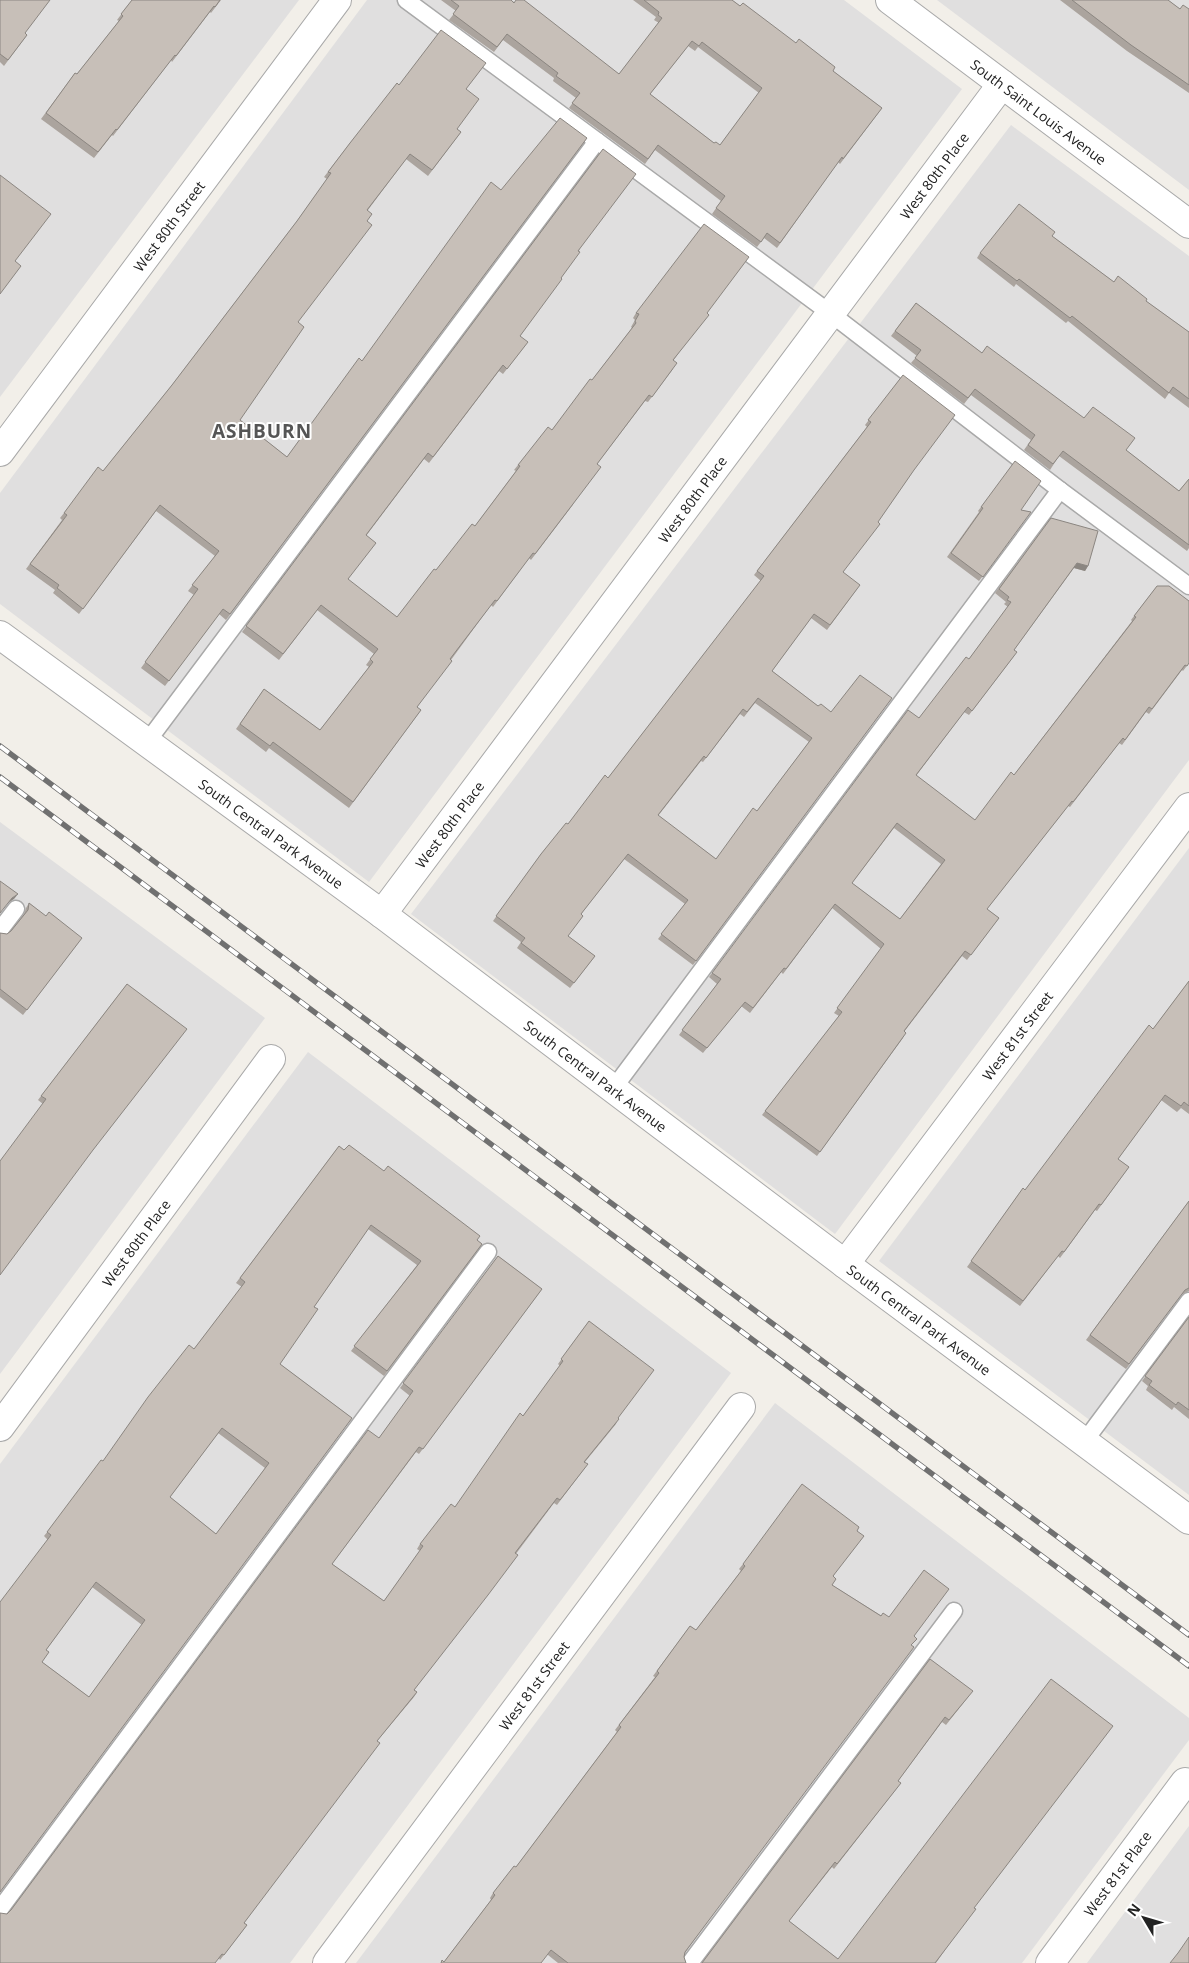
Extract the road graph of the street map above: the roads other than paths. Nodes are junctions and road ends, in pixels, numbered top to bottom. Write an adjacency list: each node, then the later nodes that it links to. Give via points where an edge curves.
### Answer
1 (337, 0): 8 (street, West 80th Street)
2 (406, 0): 5 (lane)
3 (890, 0): 4 (street, South Saint Louis Avenue)
4 (1002, 84): 6 (street, South Saint Louis Avenue); 7 (street, West 80th Place)
5 (596, 141): 7 (lane); 12 (lane)
6 (1189, 224)
7 (830, 313): 9 (lane); 15 (street, West 80th Place)
8 (0, 452)
9 (1060, 490): 10 (lane); 18 (lane)
10 (1189, 586)
11 (0, 635): 12 (street, South Central Park Avenue)
12 (147, 742): 15 (street, South Central Park Avenue)
13 (1189, 807): 20 (street, West 81st Street)
14 (16, 908): 16 (lane)
15 (382, 914): 18 (street, South Central Park Avenue)
16 (0, 930)
17 (271, 1058): 23 (street, West 80th Place)
18 (613, 1089): 20 (street, South Central Park Avenue)
19 (488, 1252): 28 (lane)
20 (845, 1264): 24 (street, South Central Park Avenue)
21 (1189, 1300): 24 (lane)
22 (741, 1407): 29 (street, West 81st Street)
23 (0, 1427)
24 (1084, 1442): 25 (street, South Central Park Avenue)
25 (1189, 1520)
26 (954, 1611): 30 (lane)
27 (1185, 1782): 31 (street, West 81st Place)
28 (0, 1909)
29 (328, 1963)
30 (690, 1963)
31 (1050, 1963)

